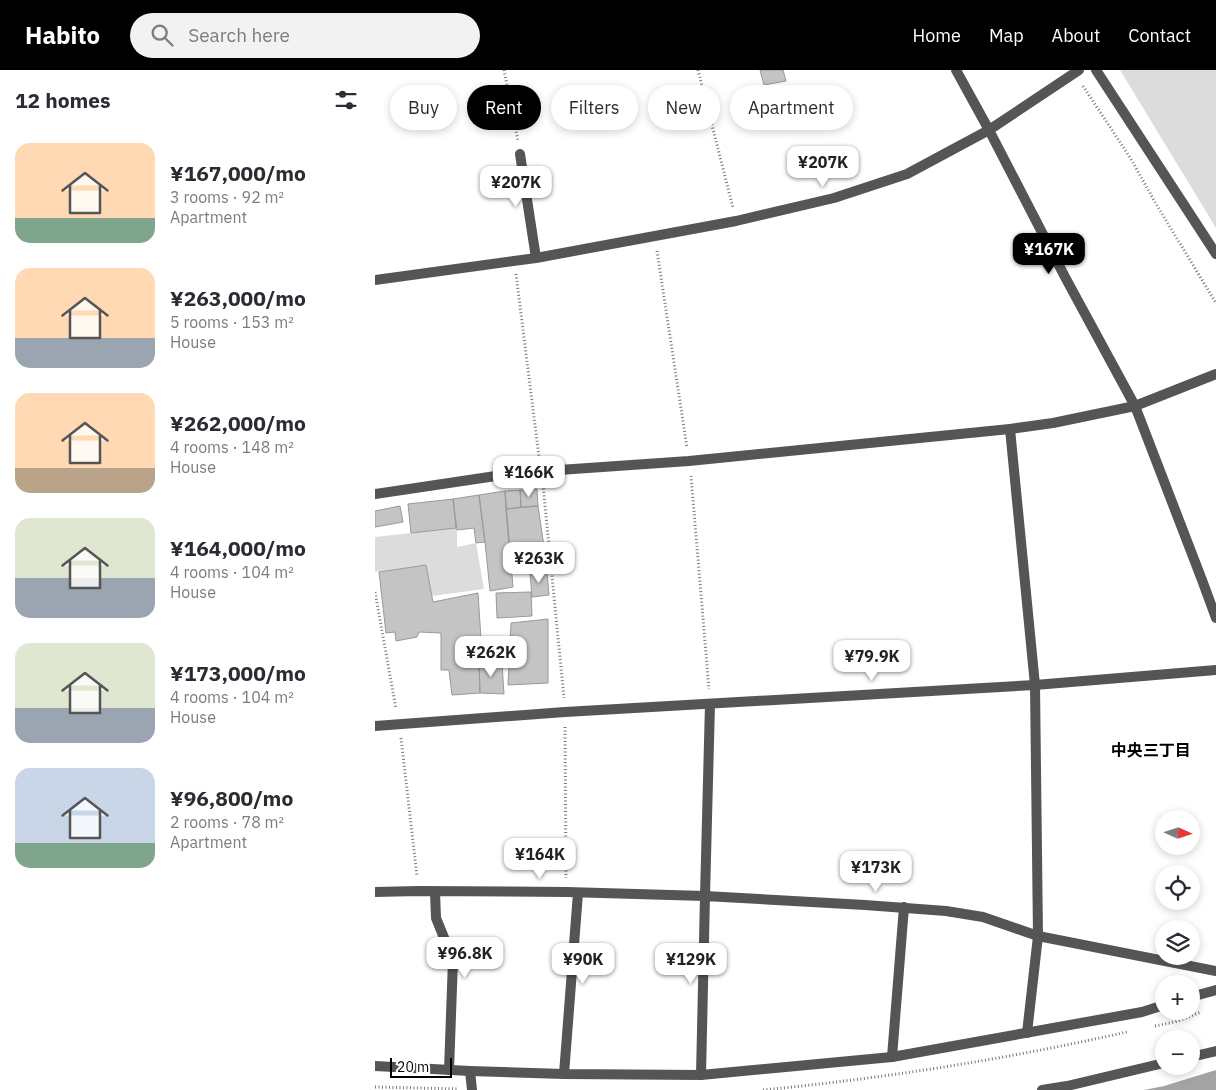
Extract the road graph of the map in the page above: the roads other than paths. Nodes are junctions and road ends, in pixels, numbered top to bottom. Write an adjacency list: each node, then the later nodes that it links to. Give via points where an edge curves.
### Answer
1 (956, 70): 4 (street)
2 (1095, 70): 6 (street)
3 (1077, 71): 4 (street)
4 (989, 130): 7 (street, via 907,174 834,198 736,221); 10 (street)
5 (521, 154): 7 (street)
6 (1216, 254)
7 (536, 258): 8 (street)
8 (375, 280)
9 (1216, 374): 10 (street)
10 (1135, 406): 11 (street); 13 (street)
11 (1010, 429): 12 (street, via 689,461 516,473); 15 (street)
12 (375, 494)
13 (1216, 618)
14 (1216, 670): 15 (street)
15 (1035, 684): 16 (street); 23 (street)
16 (710, 704): 17 (street); 21 (street)
17 (375, 726)
18 (375, 892): 19 (street)
19 (435, 892): 20 (street); 34 (street, via 436,918 453,960)
20 (578, 893): 21 (street); 36 (street)
21 (705, 896): 22 (street); 37 (street)
22 (904, 907): 23 (street, via 983,917); 31 (street)
23 (1038, 936): 24 (street); 28 (street)
24 (1216, 971)
25 (1216, 990): 26 (street)
26 (1200, 994)
27 (1155, 1008): 28 (street)
28 (1027, 1033): 31 (street)
29 (1216, 1051): 30 (street)
30 (1200, 1055)
31 (892, 1057): 37 (street)
32 (1155, 1065): 39 (street)
33 (375, 1066): 34 (street)
34 (449, 1070): 35 (street)
35 (470, 1071): 36 (street); 38 (street)
36 (564, 1074): 37 (street)
37 (701, 1075)
38 (472, 1090)
39 (1042, 1090)

